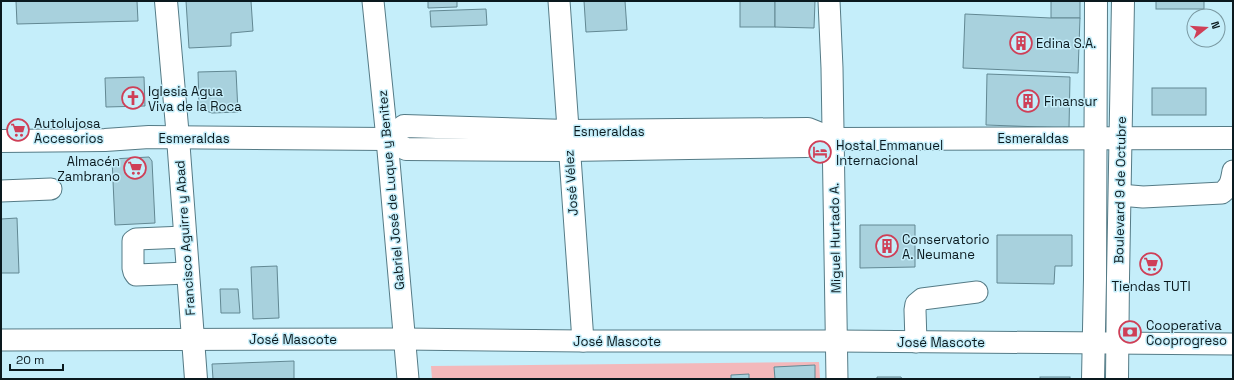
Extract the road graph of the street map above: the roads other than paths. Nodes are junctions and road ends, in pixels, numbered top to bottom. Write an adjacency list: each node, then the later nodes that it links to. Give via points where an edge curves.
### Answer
1 (166, 1): 7 (main road, Francisco Aguirre y Abad)
2 (373, 1): 11 (street, Gabriel José de Luque y Benitez)
3 (559, 1): 13 (street, José Vélez)
4 (829, 1): 12 (street, Miguel Hurtado A.)
5 (1096, 1): 8 (main road, Boulevard 9 de Octubre)
6 (1123, 1): 9 (main road, Boulevard 9 de Octubre)
7 (178, 138): 11 (main road, Esmeraldas); 14 (main road, Esmeraldas); 19 (main road, Francisco Aguirre y Abad)
8 (1096, 138): 9 (main road, Esmeraldas); 12 (main road, Esmeraldas); 28 (main road, Boulevard 9 de Octubre)
9 (1121, 138): 10 (main road, Esmeraldas); 18 (main road, Boulevard 9 de Octubre)
10 (1233, 138)
11 (387, 139): 13 (main road, Esmeraldas, via 406,149); 22 (street, Gabriel José de Luque y Benitez)
12 (833, 139): 13 (main road, Esmeraldas, via 806,146); 26 (street, Miguel Hurtado A.)
13 (568, 140): 25 (street, José Vélez)
14 (1, 141)
15 (1233, 171): 18 (street, via 1229,187 1222,193 1143,197)
16 (51, 189): 17 (street)
17 (1, 191)
18 (1120, 195): 29 (main road, Boulevard 9 de Octubre)
19 (185, 237): 20 (main road, Francisco Aguirre y Abad); 20 (street, via 136,239 133,241 133,268 136,275)
20 (188, 273): 24 (main road, Francisco Aguirre y Abad)
21 (977, 292): 27 (street, via 922,299 916,304 915,310)
22 (404, 339): 24 (street, José Mascote); 25 (street, José Mascote); 32 (street, Gabriel José de Luque y Benitez)
23 (1, 340): 24 (street, José Mascote)
24 (193, 340): 31 (main road, Francisco Aguirre y Abad)
25 (583, 341): 26 (street, José Mascote)
26 (836, 341): 27 (street, José Mascote); 33 (street, Miguel Hurtado A.)
27 (916, 342): 28 (street, José Mascote)
28 (1094, 343): 29 (street, José Mascote); 34 (main road, Boulevard 9 de Octubre)
29 (1117, 343): 30 (street, José Mascote); 35 (main road, Boulevard 9 de Octubre)
30 (1233, 344)
31 (196, 379)
32 (408, 379)
33 (837, 379)
34 (1093, 379)
35 (1117, 379)

